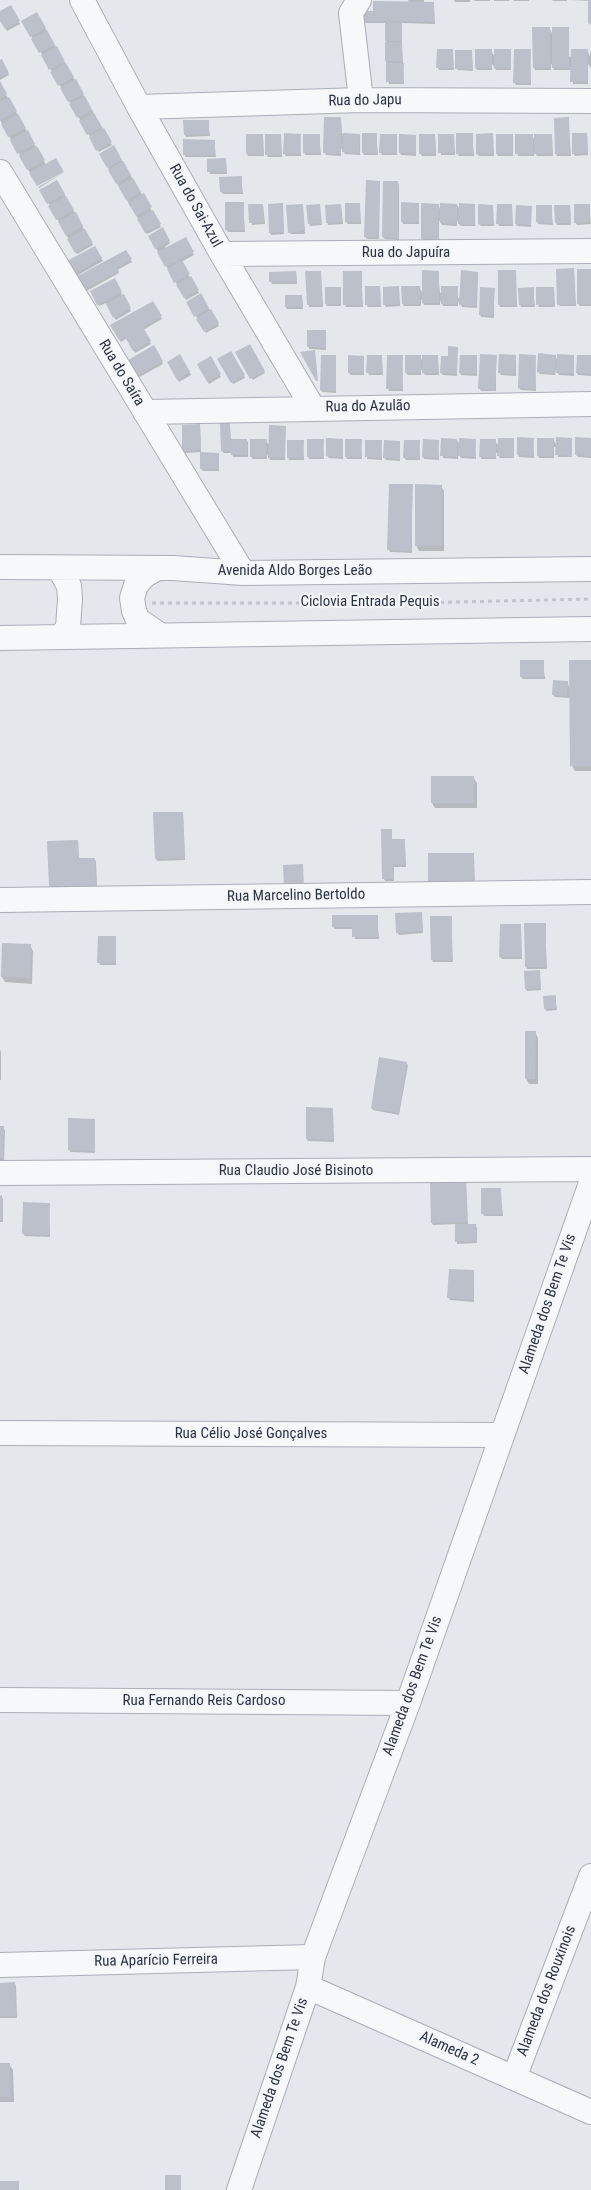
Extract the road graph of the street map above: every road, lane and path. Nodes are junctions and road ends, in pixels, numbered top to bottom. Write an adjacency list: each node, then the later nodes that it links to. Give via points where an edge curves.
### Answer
1 (82, 0): 5 (street, Rua do Sai-Azul)
2 (358, 0): 3 (street, via 350,13)
3 (360, 100): 4 (street, Rua do Japu); 5 (street, Rua do Japu)
4 (591, 102)
5 (139, 107): 8 (street, Rua do Sai-Azul)
6 (0, 172): 11 (street, Rua do Saíra)
7 (591, 251): 8 (street, Rua do Japuíra)
8 (222, 254): 10 (street, Rua do Sai-Azul)
9 (591, 404): 10 (street, Rua do Azulão)
10 (313, 408): 11 (street, Rua do Azulão)
11 (145, 412): 16 (street, Rua do Saíra)
12 (0, 567): 13 (street, Avenida Aldo Borges Leão)
13 (59, 568): 14 (street, Avenida Aldo Borges Leão); 21 (street, via 69,586 70,599 68,627)
14 (158, 568): 16 (street, Avenida Aldo Borges Leão); 20 (street, via 136,585 132,598 138,620)
15 (591, 569): 16 (street, Avenida Aldo Borges Leão)
16 (243, 573)
17 (591, 600): 18 (path, Ciclovia Entrada Pequis)
18 (149, 603)
19 (591, 629): 20 (street)
20 (160, 635): 21 (street)
21 (62, 636): 22 (street)
22 (0, 638)
23 (591, 892): 24 (street, Rua Marcelino Bertoldo)
24 (0, 900)
25 (591, 1170): 26 (street, Rua Claudio José Bisinoto)
26 (0, 1173)
27 (590, 1190): 29 (street, Alameda dos Bem Te Vis)
28 (0, 1433): 29 (street, Rua Célio José Gonçalves)
29 (502, 1434): 31 (street, Alameda dos Bem Te Vis)
30 (0, 1700): 31 (street, Rua Fernando Reis Cardoso)
31 (408, 1703): 33 (street, Alameda dos Bem Te Vis)
32 (591, 1876): 36 (street, Alameda dos Rouxinois)
33 (313, 1957): 34 (street, Rua Aparício Ferreira); 35 (street, Alameda dos Bem Te Vis)
34 (0, 1965)
35 (308, 1987): 36 (street, Alameda 2); 38 (street, Alameda dos Bem Te Vis)
36 (514, 2078): 37 (street, Alameda 2)
37 (591, 2112)
38 (239, 2190)

